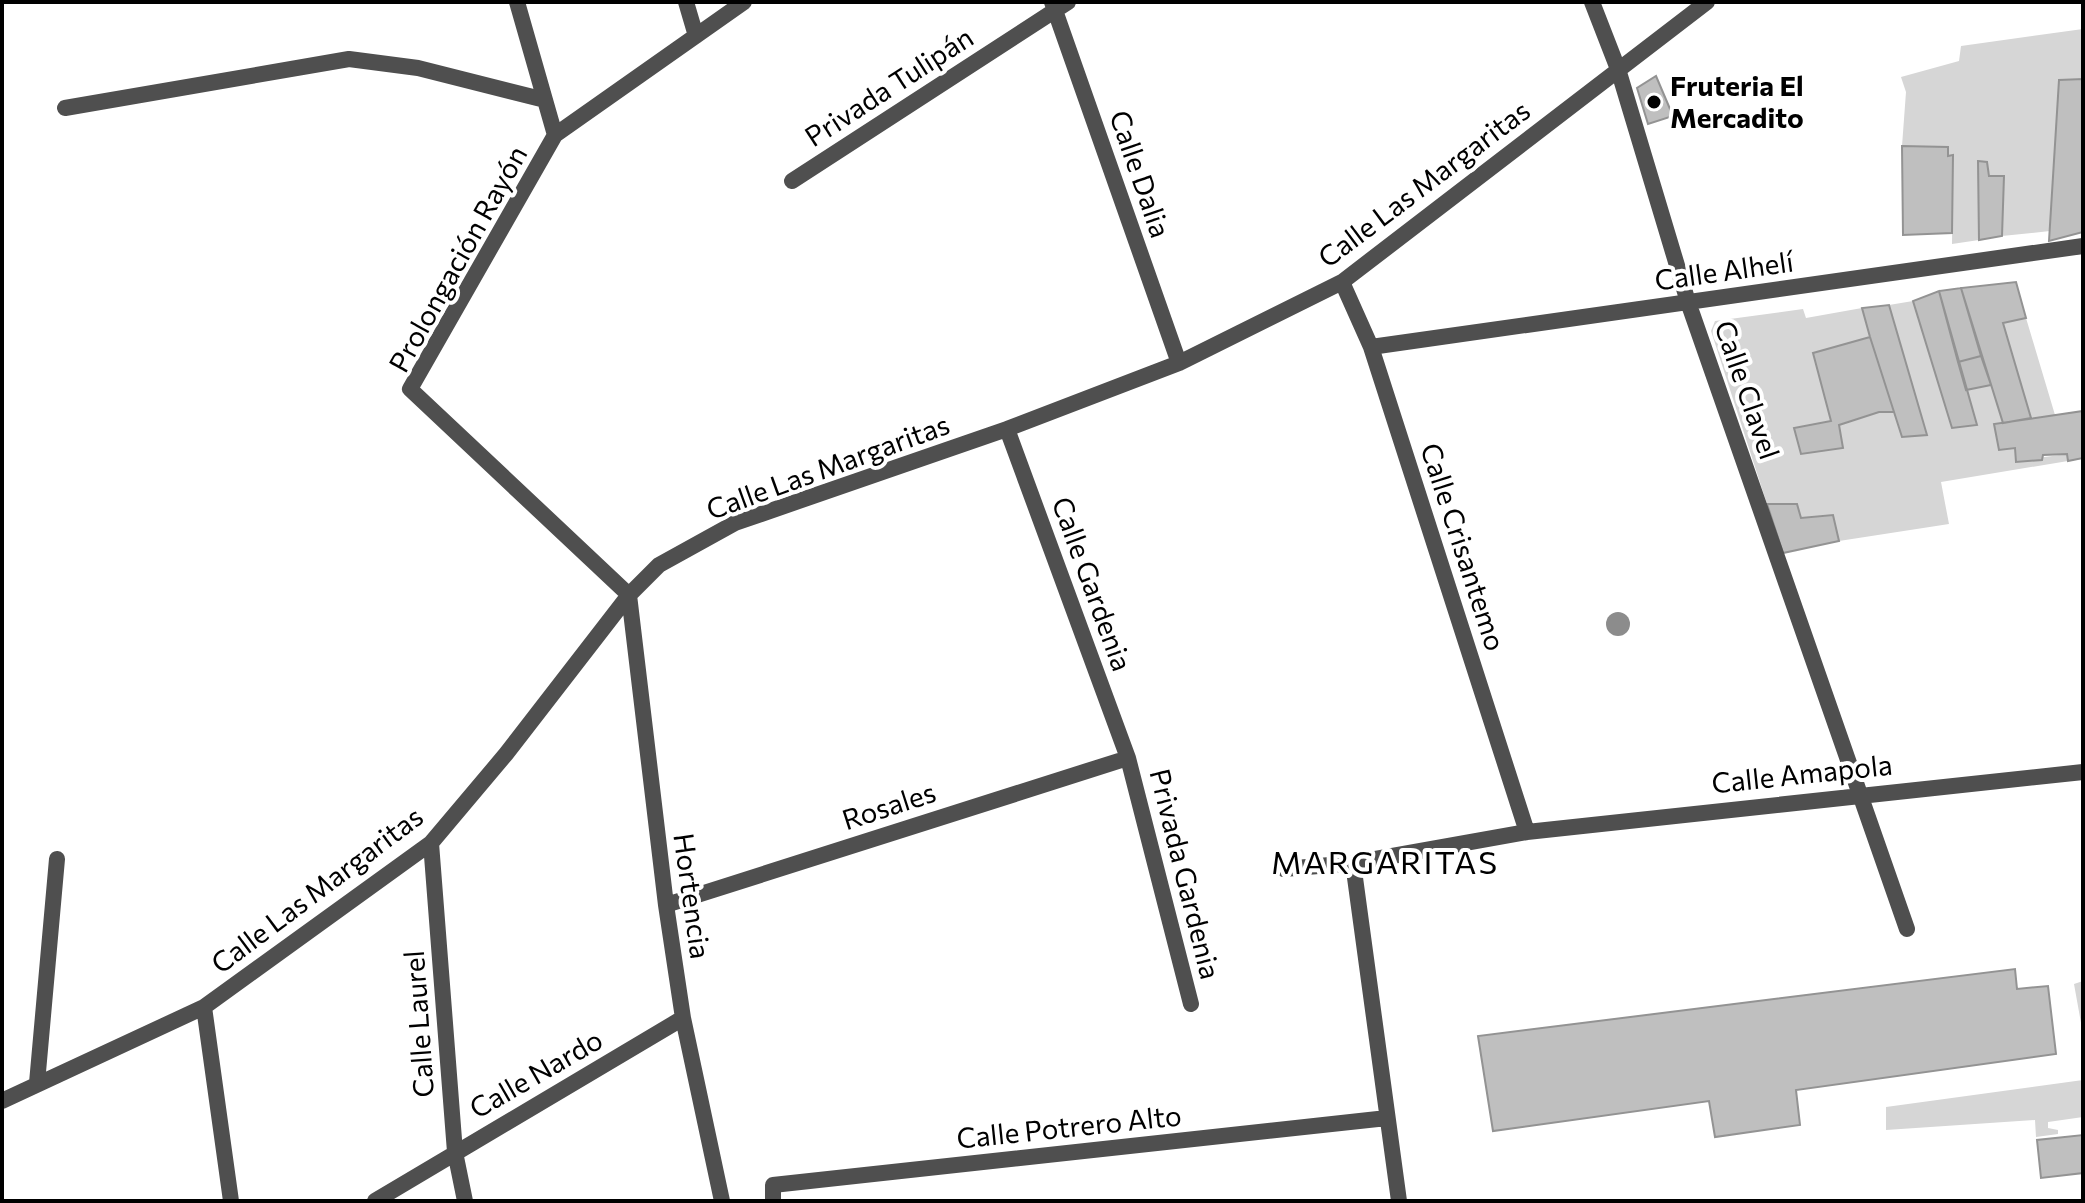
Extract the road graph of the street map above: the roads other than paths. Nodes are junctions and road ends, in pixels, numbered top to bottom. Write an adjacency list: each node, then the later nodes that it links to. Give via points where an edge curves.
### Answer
1 (517, 2): 9 (street)
2 (686, 2): 7 (street)
3 (744, 2): 7 (street, Prolongación Rayón)
4 (1592, 2): 8 (street, Calle Clavel)
5 (1707, 2): 8 (street, Calle Las Margaritas)
6 (1059, 5): 12 (street, Privada Tulipán); 17 (street, Calle Dalia)
7 (696, 36): 11 (street, Prolongación Rayón)
8 (1618, 69): 14 (street, Calle Las Margaritas); 15 (street, Calle Clavel)
9 (545, 100): 10 (street, via 418,68 349,59); 11 (street)
10 (65, 108)
11 (555, 135): 19 (street, Prolongación Rayón, via 410,389)
12 (792, 181)
13 (2083, 246): 15 (street, Calle Alhelí)
14 (1342, 282): 16 (street, Calle Crisantemo); 17 (street, Calle Las Margaritas)
15 (1688, 302): 16 (street, Calle Alhelí); 22 (street, Calle Clavel)
16 (1371, 347): 23 (street, Calle Crisantemo)
17 (1179, 363): 18 (street, Calle Las Margaritas)
18 (1007, 429): 19 (street, Calle Las Margaritas, via 735,523 659,565); 20 (street, Calle Gardenia)
19 (629, 595): 24 (street, Calle Las Margaritas); 28 (street, Hortencia)
20 (1128, 758): 28 (street, Rosales); 30 (street, Privada Gardenia)
21 (2083, 772): 22 (street, Calle Amapola)
22 (1862, 793): 23 (street, Calle Amapola); 29 (street, Calle Clavel)
23 (1527, 832): 26 (street, Calle Amapola)
24 (431, 843): 31 (street, Calle Las Margaritas); 36 (street, Calle Laurel)
25 (57, 859): 33 (street)
26 (1353, 863): 27 (street, Calle Amapola); 35 (street)
27 (1284, 869)
28 (666, 905): 32 (street, Hortencia)
29 (1907, 929)
30 (1191, 1004)
31 (204, 1007): 33 (street, Calle Las Margaritas); 37 (street)
32 (683, 1018): 36 (street, Calle Nardo); 40 (street, Hortencia)
33 (37, 1083): 34 (street, Calle Las Margaritas)
34 (2, 1101)
35 (1387, 1118): 41 (street, Calle Potrero Alto, via 773,1185); 42 (street)
36 (455, 1152): 38 (street, Calle Nardo); 39 (street, Calle Laurel)
37 (231, 1201)
38 (375, 1201)
39 (465, 1201)
40 (722, 1201)
41 (773, 1201)
42 (1399, 1201)

